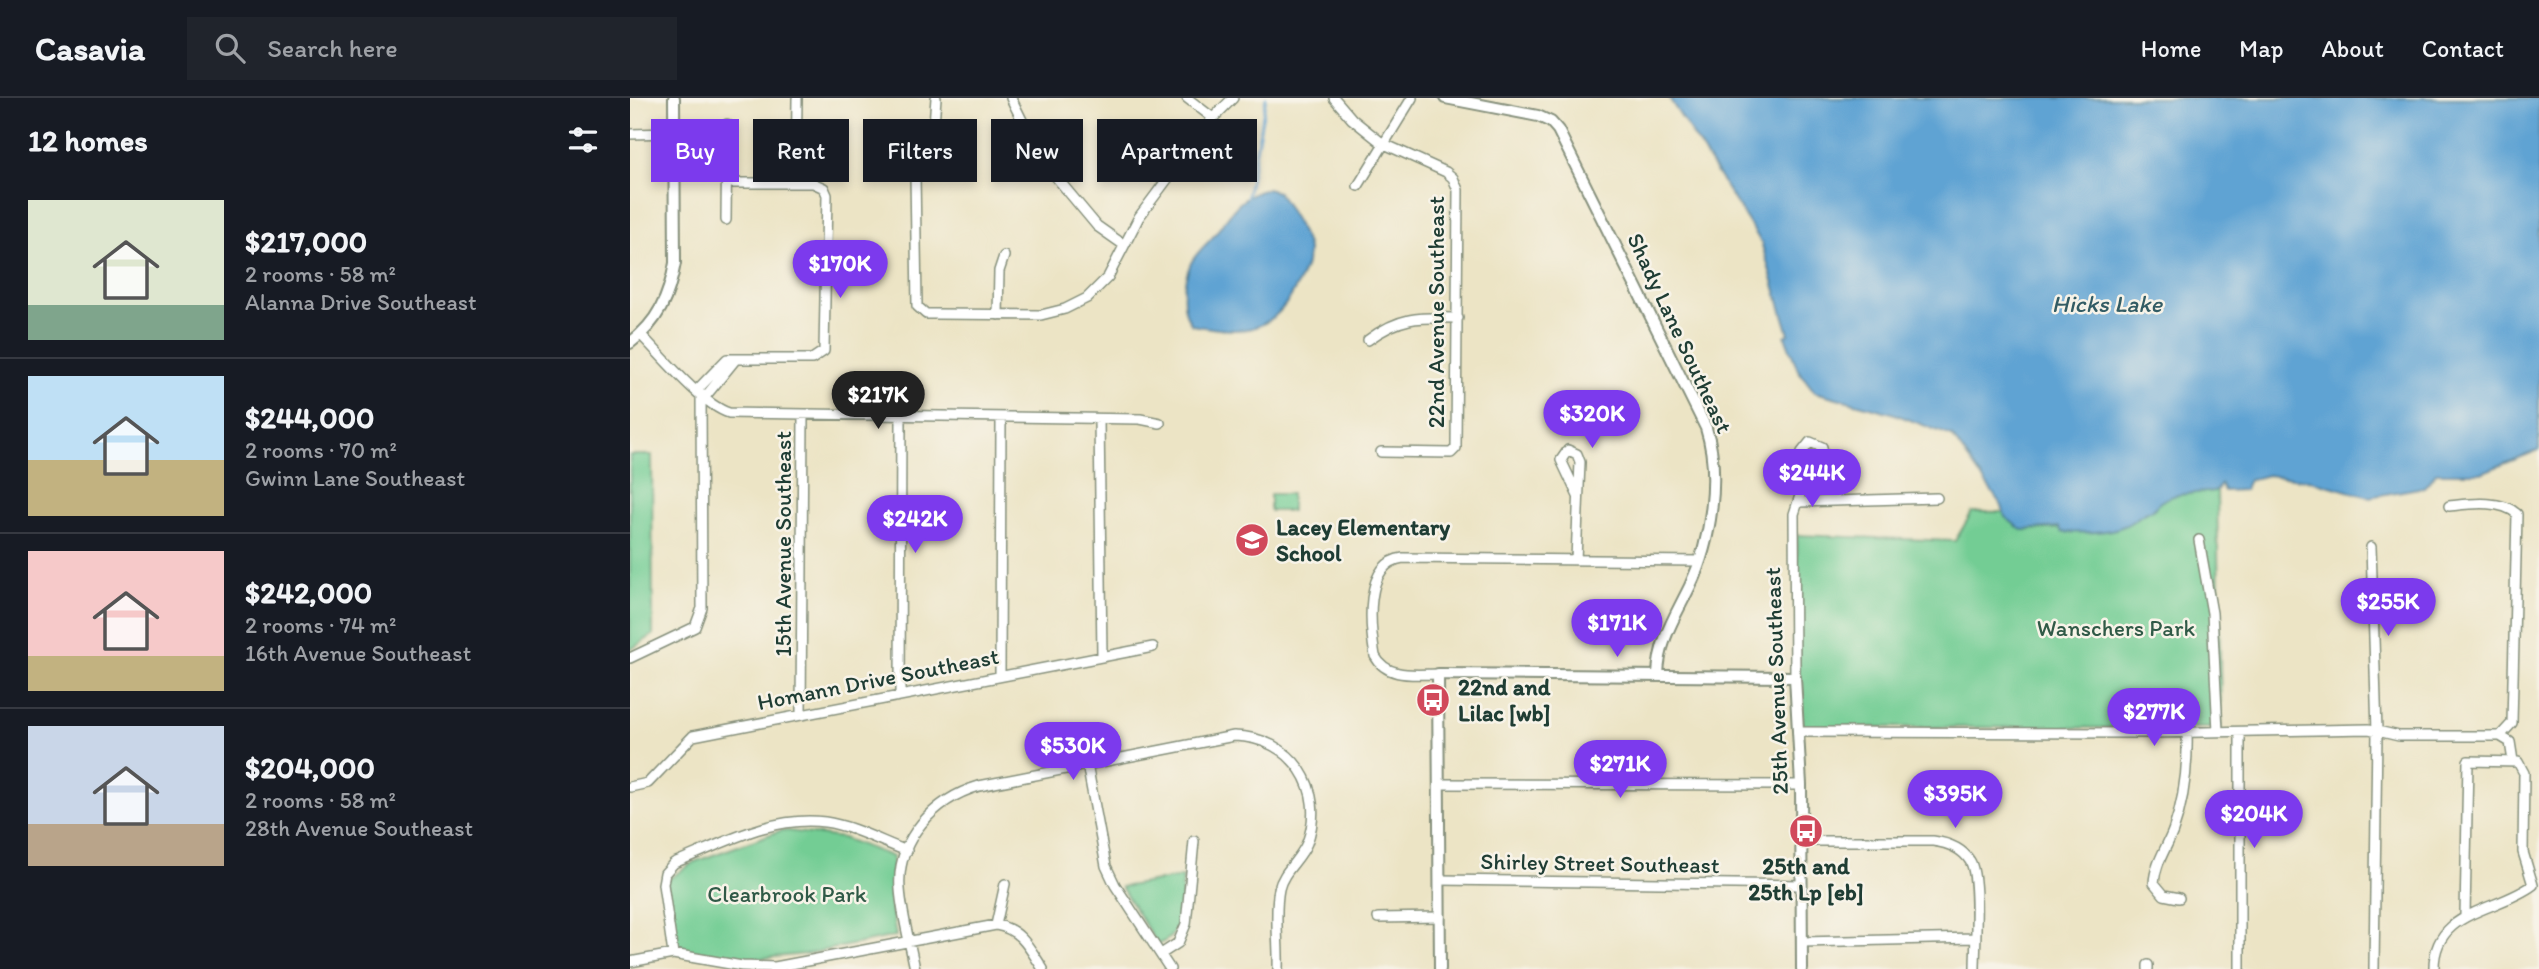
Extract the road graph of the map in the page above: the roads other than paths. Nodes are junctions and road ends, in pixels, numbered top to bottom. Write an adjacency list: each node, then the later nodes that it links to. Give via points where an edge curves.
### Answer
1 (674, 98): 11 (street)
2 (797, 98): 17 (street)
3 (936, 98): 22 (street, via 934,124 915,174 915,299 926,314)
4 (1011, 98): 20 (street, via 1041,159 1097,226)
5 (1187, 98): 10 (street)
6 (1233, 98): 10 (street)
7 (1334, 98): 14 (street)
8 (1412, 98): 14 (street)
9 (1445, 98): 42 (street, Shady Lane Southeast, via 1538,116 1558,130 1707,432 1711,487)
10 (1213, 118): 20 (street, via 1139,217)
11 (673, 119)
12 (630, 134): 13 (street)
13 (651, 134)
14 (1382, 143): 18 (street); 23 (street, 22nd Avenue Southeast, via 1453,178 1458,190)
15 (674, 182): 24 (street, via 675,263 665,301 656,320)
16 (726, 183): 17 (street); 19 (street)
17 (796, 183): 27 (street, via 820,185 827,195 824,351 812,359 736,359)
18 (1358, 186)
19 (726, 220)
20 (1124, 245): 22 (street, via 1098,289 1077,304 1041,316)
21 (1004, 256): 22 (street)
22 (998, 315)
23 (1458, 318): 25 (street, via 1408,319); 33 (street, 22nd Avenue Southeast, via 1456,448 1451,453)
24 (641, 335): 26 (street); 27 (street)
25 (1368, 340)
26 (630, 343)
27 (701, 393): 28 (street, via 729,413); 45 (street, via 699,621)
28 (803, 416): 29 (street); 51 (street, 15th Avenue Southeast)
29 (901, 416): 30 (street); 50 (street)
30 (1001, 418): 31 (street); 47 (street)
31 (1100, 419): 32 (street); 44 (street)
32 (1160, 423)
33 (1381, 452)
34 (1805, 477): 37 (street, 25th Avenue Southeast)
35 (1578, 496): 41 (street)
36 (1937, 498): 37 (street)
37 (1799, 502): 49 (street, 25th Avenue Southeast, via 1794,514 1792,565)
38 (2449, 506): 57 (street, via 2475,503 2510,508 2517,514 2512,723)
39 (2199, 540): 52 (street, via 2212,613)
40 (2371, 547): 53 (street)
41 (1576, 560): 42 (street); 46 (street, via 1395,559 1382,568 1375,582 1373,627 1373,647 1380,665 1406,674)
42 (1699, 561): 48 (street, Shady Lane Southeast, via 1667,627)
43 (1153, 647): 44 (street, Homann Drive Southeast)
44 (1102, 656): 47 (street, Homann Drive Southeast)
45 (630, 659)
46 (1438, 674): 48 (street); 60 (street)
47 (1000, 675): 50 (street, Homann Drive Southeast)
48 (1658, 675): 49 (street)
49 (1795, 677): 56 (street, 25th Avenue Southeast)
50 (900, 695): 51 (street, Homann Drive Southeast)
51 (801, 714): 62 (street, Homann Drive Southeast, via 693,736 648,783)
52 (2218, 731): 54 (street); 55 (street)
53 (2377, 731): 55 (street); 57 (street, via 2399,736); 88 (street)
54 (2187, 732): 56 (street); 69 (street, via 2187,785 2154,883 2164,895)
55 (2240, 732): 87 (street)
56 (1798, 733): 61 (street, 25th Avenue Southeast)
57 (2500, 736): 58 (street, via 2510,742)
58 (2513, 761): 70 (street, via 2468,761); 70 (street, via 2524,769 2523,852 2534,881 2530,887)
59 (1087, 764): 65 (street, via 961,791 923,820); 78 (street, via 1107,866 1115,886); 83 (street, via 1222,737 1249,736 1276,746 1298,765 1305,776 1313,820 1306,846 1279,888)
60 (1439, 784): 61 (street); 66 (street)
61 (1801, 785): 64 (street, 25th Avenue Southeast)
62 (630, 787)
63 (1194, 841): 78 (street, via 1186,924 1178,943)
64 (1801, 841): 68 (street, 25th Avenue Southeast); 74 (street, via 1948,843 1971,862)
65 (906, 851): 75 (street, via 900,887); 77 (street, via 852,829 803,821 777,823 674,863 663,884)
66 (1440, 880): 68 (street, Shirley Street Southeast); 71 (street)
67 (1005, 884): 73 (street)
68 (1802, 885): 76 (street, 25th Avenue Southeast)
69 (2179, 898)
70 (2465, 915): 89 (street, via 2438,942)
71 (1440, 917): 72 (street); 84 (street)
72 (1378, 918)
73 (996, 925): 75 (street); 81 (street, via 1019,935)
74 (1975, 938): 76 (street); 86 (street)
75 (909, 940): 77 (street, via 775,967); 80 (street)
76 (1801, 942): 85 (street, 25th Avenue Southeast)
77 (673, 954): 79 (street)
78 (1161, 954): 82 (street)
79 (630, 962)
80 (915, 969)
81 (1043, 969)
82 (1170, 969)
83 (1278, 969)
84 (1440, 969)
85 (1802, 969)
86 (1975, 969)
87 (2239, 969)
88 (2374, 969)
89 (2434, 969)

